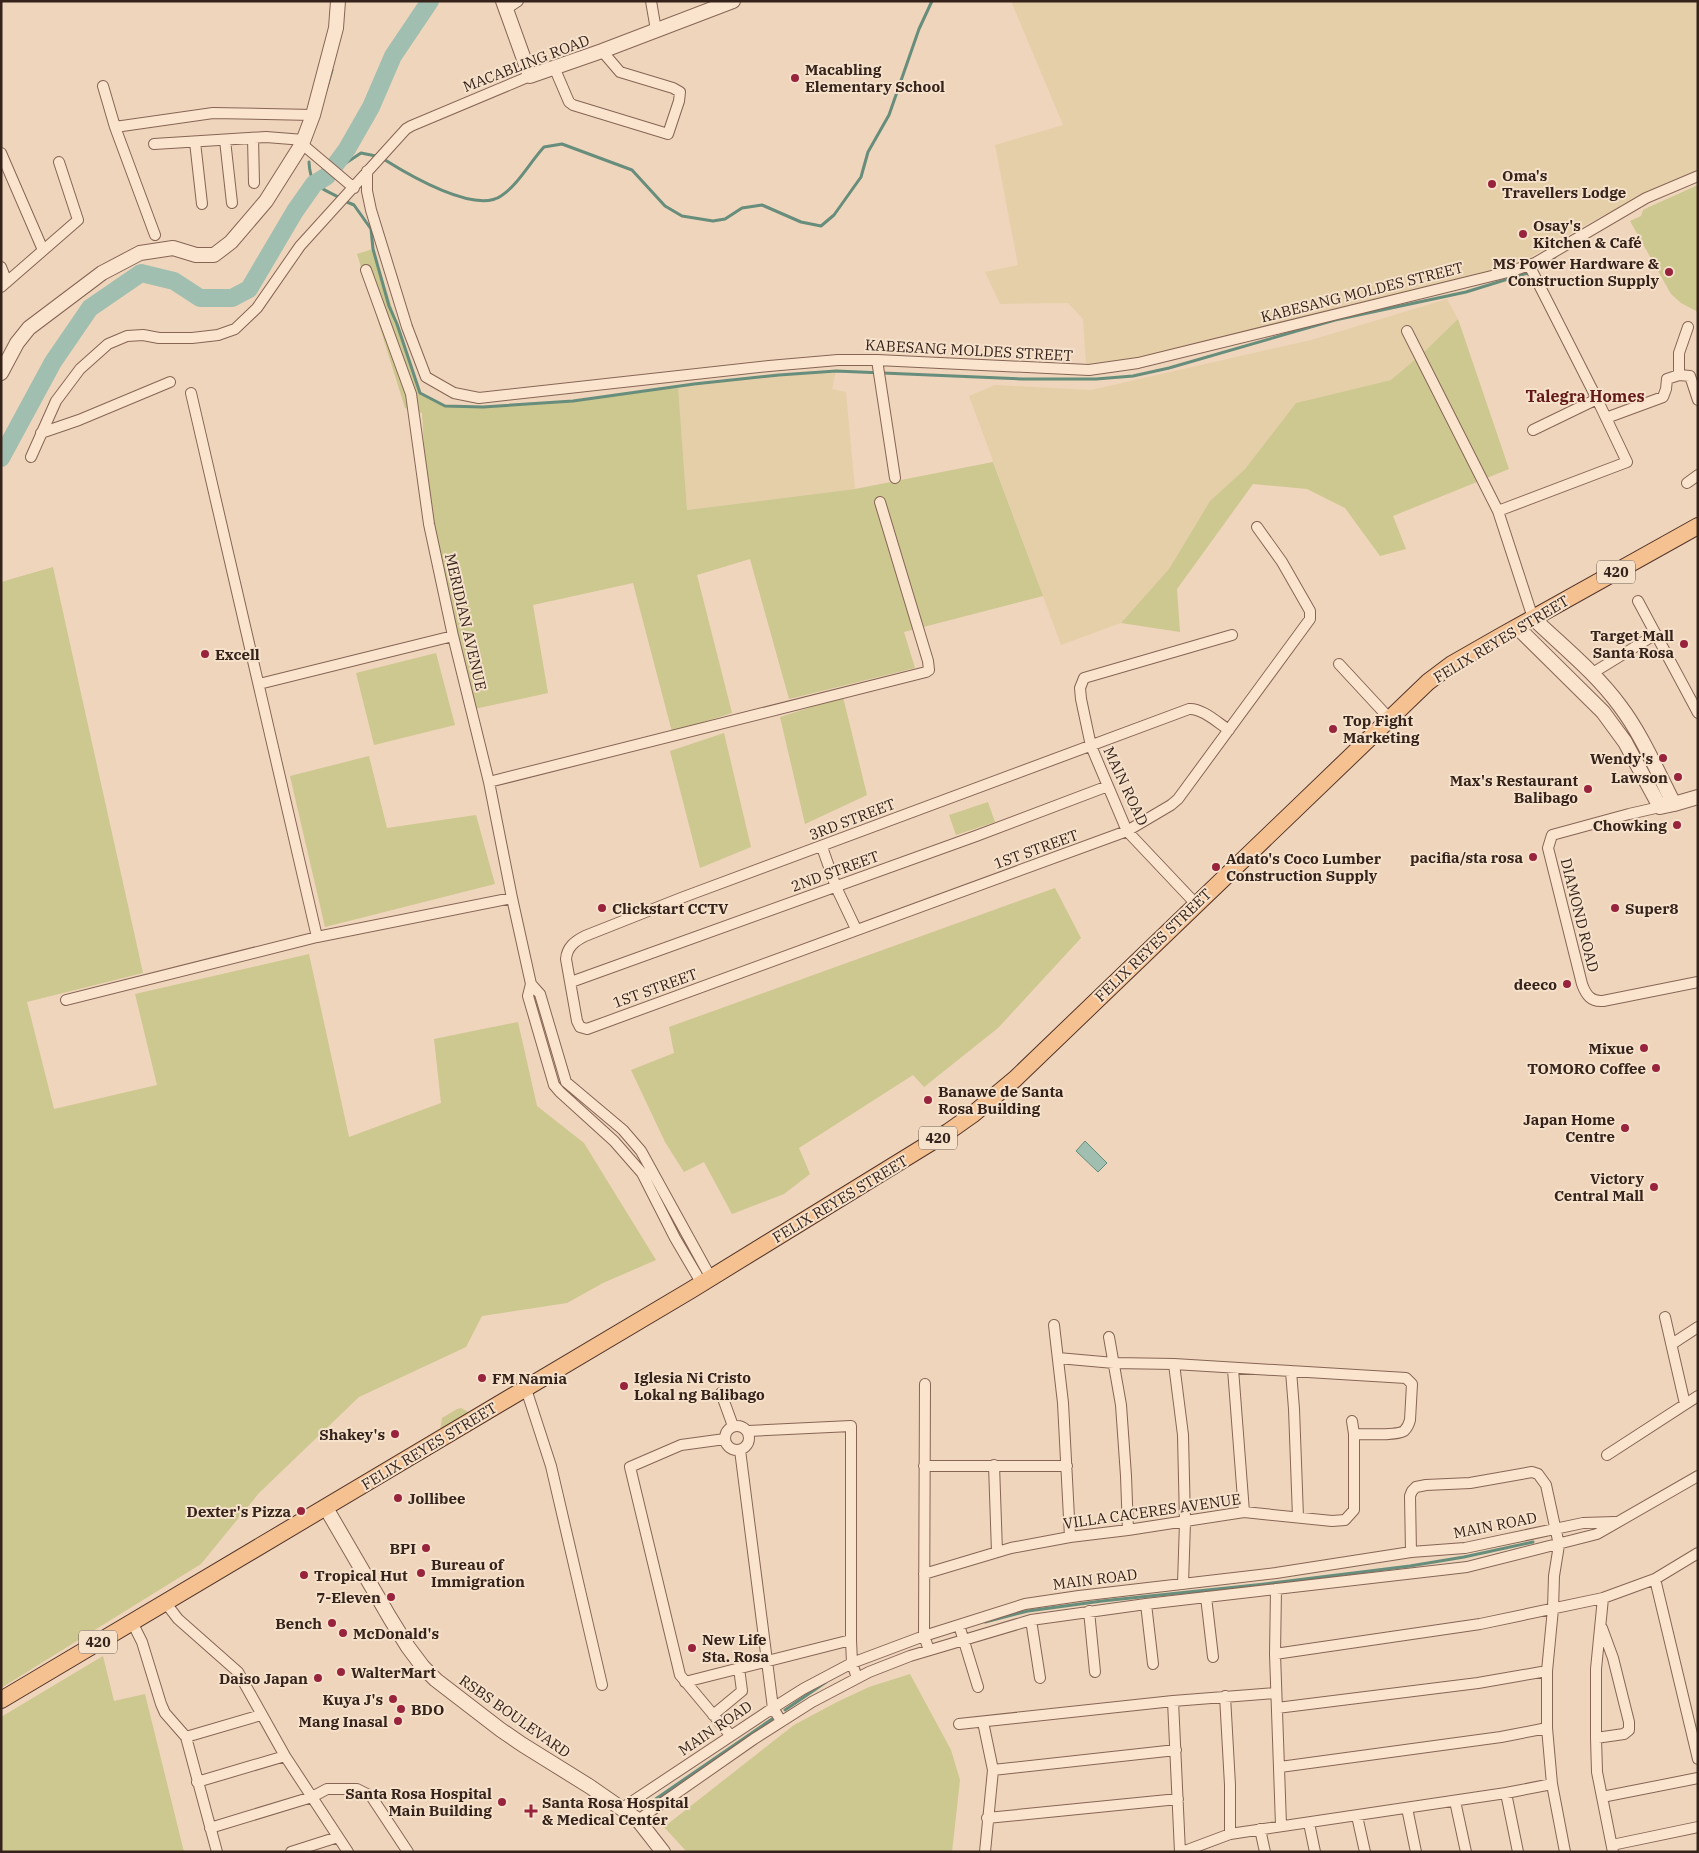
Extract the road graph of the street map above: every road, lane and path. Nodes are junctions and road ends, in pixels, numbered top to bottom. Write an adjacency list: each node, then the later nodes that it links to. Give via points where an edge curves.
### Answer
1 (338, 1): 11 (street, via 336,28)
2 (518, 1): 5 (street)
3 (652, 1): 6 (street)
4 (733, 1): 6 (street, MACABLING ROAD)
5 (504, 5): 9 (street)
6 (656, 30): 7 (street, MACABLING ROAD)
7 (602, 51): 8 (street, MACABLING ROAD); 8 (street, via 620,72 680,92 668,134 573,105)
8 (554, 68): 9 (street, MACABLING ROAD)
9 (530, 76): 20 (street, MACABLING ROAD, via 411,126)
10 (103, 86): 12 (street)
11 (313, 115): 12 (street, via 213,113); 16 (street)
12 (115, 127): 26 (street)
13 (254, 138): 14 (street); 16 (street); 22 (street)
14 (225, 140): 15 (street); 24 (street)
15 (195, 142): 17 (street); 25 (street)
16 (304, 142): 23 (street); 35 (street, via 266,201 231,242 214,256 173,248 140,253 102,273 29,328)
17 (154, 144)
18 (1, 153): 27 (street)
19 (59, 162): 27 (street, via 78,220)
20 (367, 171): 23 (street, MACABLING ROAD); 34 (street, KABESANG MOLDES STREET, via 371,210 426,377 454,392 479,398 838,360)
21 (1698, 176): 29 (street, KABESANG MOLDES STREET, via 1646,198 1535,263)
22 (254, 183)
23 (350, 185): 43 (street, MACABLING ROAD, via 300,246 257,308 235,329 192,338 127,336 108,344 80,369 56,401)
24 (232, 203)
25 (202, 204)
26 (155, 235)
27 (43, 250): 31 (street)
28 (1, 267): 31 (street)
29 (1530, 269): 34 (street, KABESANG MOLDES STREET, via 1138,364 1090,370); 39 (street)
30 (366, 270): 57 (street, MERIDIAN AVENUE, via 411,394 429,524)
31 (4, 284)
32 (1688, 327): 36 (street, via 1679,353)
33 (1407, 331): 49 (street)
34 (878, 367): 46 (street)
35 (1, 373)
36 (1679, 376): 40 (street, via 1690,376); 41 (street, via 1667,379 1663,396)
37 (170, 382): 43 (street)
38 (191, 393): 60 (street)
39 (1597, 399): 41 (street); 42 (street)
40 (1698, 400)
41 (1606, 418): 49 (street, via 1626,462)
42 (1533, 430)
43 (41, 434): 44 (street, MACABLING ROAD)
44 (31, 456)
45 (1698, 475): 47 (street)
46 (895, 478)
47 (1687, 483)
48 (880, 502): 65 (street, via 929,670)
49 (1498, 511): 53 (street)
50 (1698, 526): 53 (main road, FELIX REYES STREET / 420)
51 (1257, 527): 63 (street, 1ST STREET, via 1282,562 1311,615)
52 (1638, 601): 55 (street)
53 (1533, 618): 54 (main road, FELIX REYES STREET / 420); 59 (street)
54 (1517, 627): 62 (main road, FELIX REYES STREET / 420, via 1452,664); 69 (street, via 1604,712 1625,742)
55 (1656, 634): 59 (street); 61 (street)
56 (1232, 635): 64 (street, MAIN ROAD, via 1084,678 1080,688 1081,699)
57 (453, 636): 60 (street); 65 (street, MERIDIAN AVENUE)
58 (1339, 664): 62 (street)
59 (1595, 671): 68 (street, via 1640,737)
60 (259, 684): 76 (street)
61 (1698, 714)
62 (1389, 718): 74 (main road, FELIX REYES STREET / 420)
63 (1229, 730): 64 (street, 3RD STREET, via 1200,712 1188,709); 70 (street, 1ST STREET, via 1178,799)
64 (1091, 746): 66 (street, MAIN ROAD); 71 (street, 3RD STREET)
65 (489, 782): 73 (street, MERIDIAN AVENUE)
66 (1108, 786): 70 (street, MAIN ROAD); 72 (street, 2ND STREET)
67 (1698, 796): 68 (street)
68 (1674, 804): 69 (street)
69 (1660, 807): 78 (street, DIAMOND ROAD, via 1552,835 1548,848 1582,984 1592,1000 1604,1001)
70 (1127, 831): 74 (street, MAIN ROAD); 75 (street, 1ST STREET)
71 (822, 847): 72 (street); 77 (street, 3RD STREET, via 577,940 566,952)
72 (836, 887): 75 (street); 77 (street, 2ND STREET)
73 (512, 898): 76 (street); 81 (street, MERIDIAN AVENUE, via 531,984 540,994 566,1082 623,1130 641,1151)
74 (1196, 904): 81 (main road, FELIX REYES STREET / 420, via 1015,1079 972,1115)
75 (856, 930): 80 (street, 1ST STREET)
76 (317, 937): 79 (street)
77 (571, 982): 80 (street, 3RD STREET, via 577,1021 580,1027)
78 (1698, 982)
79 (66, 1000)
80 (587, 1029)
81 (706, 1281): 93 (main road, FELIX REYES STREET / 420)
82 (1665, 1317): 86 (street)
83 (1054, 1325): 87 (street)
84 (1698, 1328): 86 (street)
85 (1109, 1337): 88 (street)
86 (1672, 1344): 96 (street)
87 (1058, 1358): 88 (street); 106 (street)
88 (1114, 1363): 89 (street); 114 (street, via 1121,1405)
89 (1174, 1364): 90 (street); 111 (street, via 1183,1435)
90 (1233, 1369): 91 (street); 109 (street)
91 (1291, 1371): 100 (street, via 1406,1378 1412,1384 1410,1420 1403,1431); 110 (street)
92 (925, 1384): 105 (street)
93 (526, 1389): 108 (main road, FELIX REYES STREET / 420); 149 (street, via 551,1466)
94 (721, 1393): 98 (street)
95 (1698, 1396): 96 (street)
96 (1685, 1404): 103 (street)
97 (1352, 1421): 100 (street, VILLA CACERES AVENUE)
98 (733, 1426): 99 (street, via 741,1426); 101 (street)
99 (748, 1431): 102 (street, via 749,1441); 135 (street, via 851,1426)
100 (1354, 1434): 110 (street, VILLA CACERES AVENUE, via 1354,1510 1344,1520 1337,1521)
101 (725, 1438): 102 (street, via 730,1448); 148 (street, via 681,1445 630,1466 677,1666)
102 (740, 1450): 140 (street)
103 (1606, 1455)
104 (994, 1465): 105 (street); 106 (street); 117 (street)
105 (924, 1466): 120 (street)
106 (1066, 1466): 115 (street)
107 (1698, 1476): 112 (street, MAIN ROAD)
108 (326, 1508): 126 (main road, FELIX REYES STREET / 420); 180 (street, RSBS BOULEVARD, via 408,1647 436,1680 523,1746)
109 (1244, 1512): 110 (street, VILLA CACERES AVENUE); 111 (street, VILLA CACERES AVENUE)
110 (1298, 1517)
111 (1185, 1522): 114 (street, VILLA CACERES AVENUE); 122 (street)
112 (1619, 1522): 113 (street, MAIN ROAD); 116 (street, MAIN ROAD, via 1597,1534)
113 (1555, 1528): 116 (street); 118 (street, MAIN ROAD, via 1465,1548); 118 (street, via 1546,1485 1538,1474 1532,1472 1470,1483 1426,1485 1416,1487 1410,1496)
114 (1128, 1530): 115 (street, VILLA CACERES AVENUE)
115 (1070, 1537): 117 (street, VILLA CACERES AVENUE)
116 (1559, 1545): 123 (street, MAIN ROAD, via 1468,1567); 128 (street)
117 (998, 1552): 120 (street, VILLA CACERES AVENUE)
118 (1411, 1552): 122 (street, MAIN ROAD)
119 (1698, 1553): 121 (street)
120 (924, 1574): 134 (street)
121 (1655, 1579): 125 (street); 168 (street)
122 (1183, 1584): 132 (street, MAIN ROAD, via 1032,1603)
123 (1276, 1589): 124 (street, MAIN ROAD); 138 (street)
124 (1206, 1597): 127 (street, MAIN ROAD); 139 (street)
125 (1603, 1598): 128 (street); 133 (street)
126 (165, 1602): 131 (main road, FELIX REYES STREET / 420); 157 (street, via 178,1619 238,1672)
127 (1146, 1604): 129 (street, MAIN ROAD); 142 (street)
128 (1553, 1608): 138 (street, via 1480,1624); 144 (street)
129 (1090, 1611): 130 (street, MAIN ROAD); 145 (street)
130 (1031, 1620): 136 (street, MAIN ROAD); 147 (street)
131 (132, 1622): 153 (main road, FELIX REYES STREET / 420); 164 (street, via 142,1642 165,1713)
132 (959, 1625): 134 (street, MAIN ROAD); 136 (street)
133 (1600, 1625): 165 (street); 165 (street, via 1613,1658 1629,1730 1624,1734)
134 (924, 1636): 137 (street); 141 (street, MAIN ROAD)
135 (851, 1640): 140 (street); 141 (street)
136 (963, 1640): 137 (street, MAIN ROAD); 150 (street)
137 (929, 1650): 146 (street, MAIN ROAD)
138 (1275, 1654): 151 (street)
139 (1212, 1657)
140 (766, 1661): 143 (street); 155 (street)
141 (852, 1663): 146 (street); 155 (street, MAIN ROAD)
142 (1153, 1664)
143 (739, 1668): 148 (street); 158 (street, via 742,1692)
144 (1547, 1671): 156 (street, via 1478,1683); 162 (street)
145 (1095, 1672)
146 (857, 1678): 159 (street, MAIN ROAD)
147 (1040, 1678)
148 (685, 1682): 158 (street)
149 (602, 1685)
150 (978, 1687)
151 (1276, 1693): 152 (street); 156 (street)
152 (1225, 1696): 154 (street); 189 (street)
153 (1, 1700)
154 (1173, 1701): 160 (street); 166 (street)
155 (773, 1708): 159 (street); 163 (street, MAIN ROAD)
156 (1277, 1708): 169 (street)
157 (261, 1715): 164 (street); 167 (street)
158 (713, 1715): 163 (street)
159 (781, 1721): 183 (street, MAIN ROAD)
160 (983, 1722): 161 (street); 170 (street)
161 (959, 1724)
162 (1547, 1728): 169 (street); 173 (street)
163 (731, 1736): 180 (street, MAIN ROAD)
164 (186, 1737): 172 (street)
165 (1596, 1738): 176 (street)
166 (1176, 1750): 170 (street); 177 (street)
167 (285, 1756): 172 (street); 175 (street)
168 (1698, 1759)
169 (1280, 1767): 185 (street)
170 (993, 1770): 182 (street)
171 (1698, 1778): 176 (street)
172 (197, 1782): 187 (street)
173 (1552, 1784): 174 (street); 205 (street)
174 (1506, 1794): 178 (street); 204 (street)
175 (312, 1797): 187 (street); 190 (street); 195 (street, via 327,1789 357,1789 371,1796)
176 (1602, 1797): 191 (street)
177 (1178, 1799): 182 (street); 198 (street)
178 (1455, 1801): 179 (street); 203 (street)
179 (1407, 1808): 181 (street); 202 (street)
180 (621, 1809): 183 (street, RSBS BOULEVARD)
181 (1357, 1816): 184 (street); 201 (street)
182 (987, 1818): 197 (street)
183 (638, 1820): 196 (street, RSBS BOULEVARD)
184 (1309, 1823): 185 (street); 200 (street)
185 (1281, 1825): 188 (street)
186 (1698, 1827): 191 (street)
187 (210, 1828): 192 (street)
188 (1260, 1829): 189 (street); 199 (street)
189 (1230, 1834): 198 (street)
190 (338, 1837): 193 (street); 194 (street)
191 (1612, 1848)
192 (217, 1852)
193 (291, 1852)
194 (348, 1852)
195 (408, 1852)
196 (663, 1852)
197 (985, 1852)
198 (1181, 1852)
199 (1265, 1852)
200 (1315, 1852)
201 (1365, 1852)
202 (1416, 1852)
203 (1466, 1852)
204 (1518, 1852)
205 (1565, 1852)

